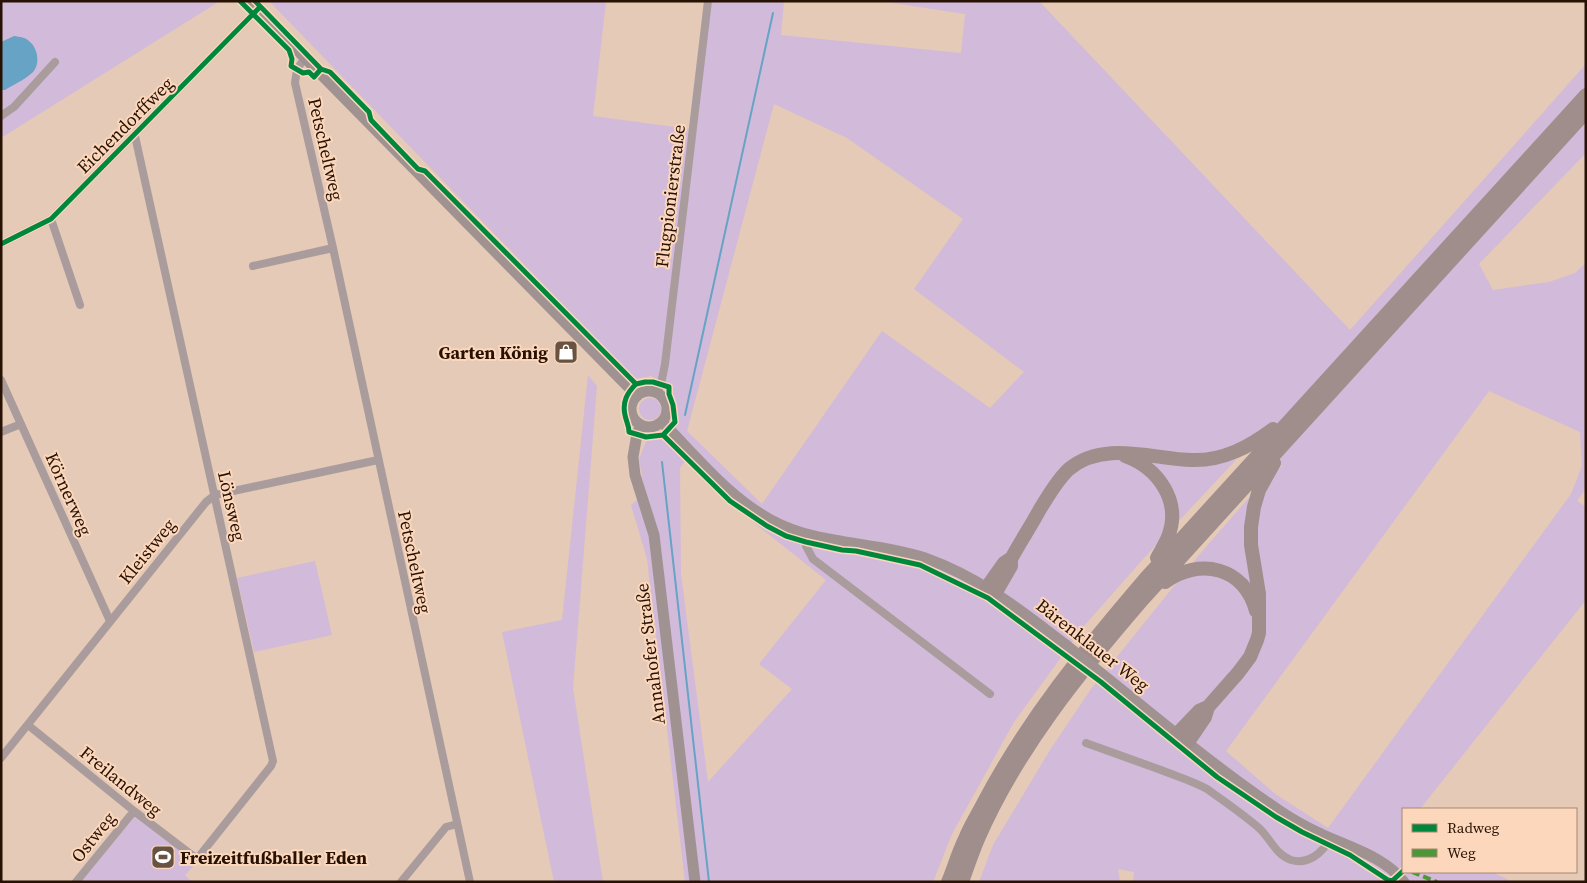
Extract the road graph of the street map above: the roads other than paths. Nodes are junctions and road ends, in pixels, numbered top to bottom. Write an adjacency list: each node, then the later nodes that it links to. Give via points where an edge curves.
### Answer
1 (708, 1): 15 (street, Flugpionierstraße, via 665,364)
2 (253, 6): 3 (street); 8 (street, Eichendorffweg)
3 (305, 58): 11 (street, Petscheltweg, via 297,69 295,83); 16 (street)
4 (55, 62): 7 (street, via 14,107)
5 (1586, 95): 17 (highway)
6 (1586, 112): 22 (highway)
7 (1, 116)
8 (135, 136): 9 (street, Eichendorffweg); 25 (street, Lönsweg)
9 (52, 219): 10 (street, Eichendorffweg); 13 (street)
10 (1, 244)
11 (333, 248): 12 (street); 24 (street, Petscheltweg)
12 (253, 266)
13 (80, 305)
14 (1, 380): 19 (street, Körnerweg)
15 (658, 394): 16 (street, via 648,392); 18 (street, via 667,406)
16 (637, 396): 20 (street, via 632,412)
17 (1296, 413): 23 (highway, via 1258,440 1228,455 1192,460); 27 (highway)
18 (662, 422): 20 (street, via 652,427); 26 (street, Bärenklauer Weg, via 741,500 771,521)
19 (21, 424): 21 (street); 30 (street, Körnerweg)
20 (641, 425): 44 (street, Annahofer Straße, via 633,457 635,474 654,535)
21 (1, 432)
22 (1294, 433): 29 (highway); 31 (highway, via 1267,475 1254,507 1251,545 1259,594)
23 (1118, 454): 27 (highway, via 1133,459 1157,476 1170,502 1169,535); 28 (highway, via 1097,455 1069,470 1056,484 1011,559 1004,562)
24 (378, 460): 25 (street); 38 (street, Petscheltweg)
25 (215, 495): 30 (street, Kleistweg); 40 (street, Lönsweg, via 274,761)
26 (808, 536): 28 (street, Bärenklauer Weg, via 891,549 924,558); 32 (street, via 806,546 813,559)
27 (1145, 579): 45 (highway, via 1056,687 1020,740 965,838)
28 (991, 589): 34 (street, Bärenklauer Weg, bridge)
29 (1144, 598): 31 (highway, via 1184,571 1201,567 1219,570 1233,576 1247,589); 46 (highway, via 1064,696 1029,747 978,838)
30 (110, 621): 33 (street, Kleistweg)
31 (1259, 622): 34 (highway, via 1259,633 1250,657 1208,707 1205,717)
32 (990, 694)
33 (28, 724): 36 (street, Kleistweg); 37 (street, Freilandweg)
34 (1183, 738): 39 (street, Bärenklauer Weg, via 1281,811)
35 (1086, 743): 39 (street, via 1206,789 1259,828 1289,859 1308,860 1316,856)
36 (1, 758)
37 (134, 811): 40 (street, Freilandweg); 41 (street, Ostweg)
38 (457, 824): 42 (street, via 446,826); 43 (street, Petscheltweg)
39 (1330, 838): 47 (street, Bärenklauer Weg, via 1379,860)
40 (197, 859)
41 (76, 882)
42 (401, 882)
43 (470, 882)
44 (695, 882)
45 (948, 882)
46 (962, 882)
47 (1404, 882)

